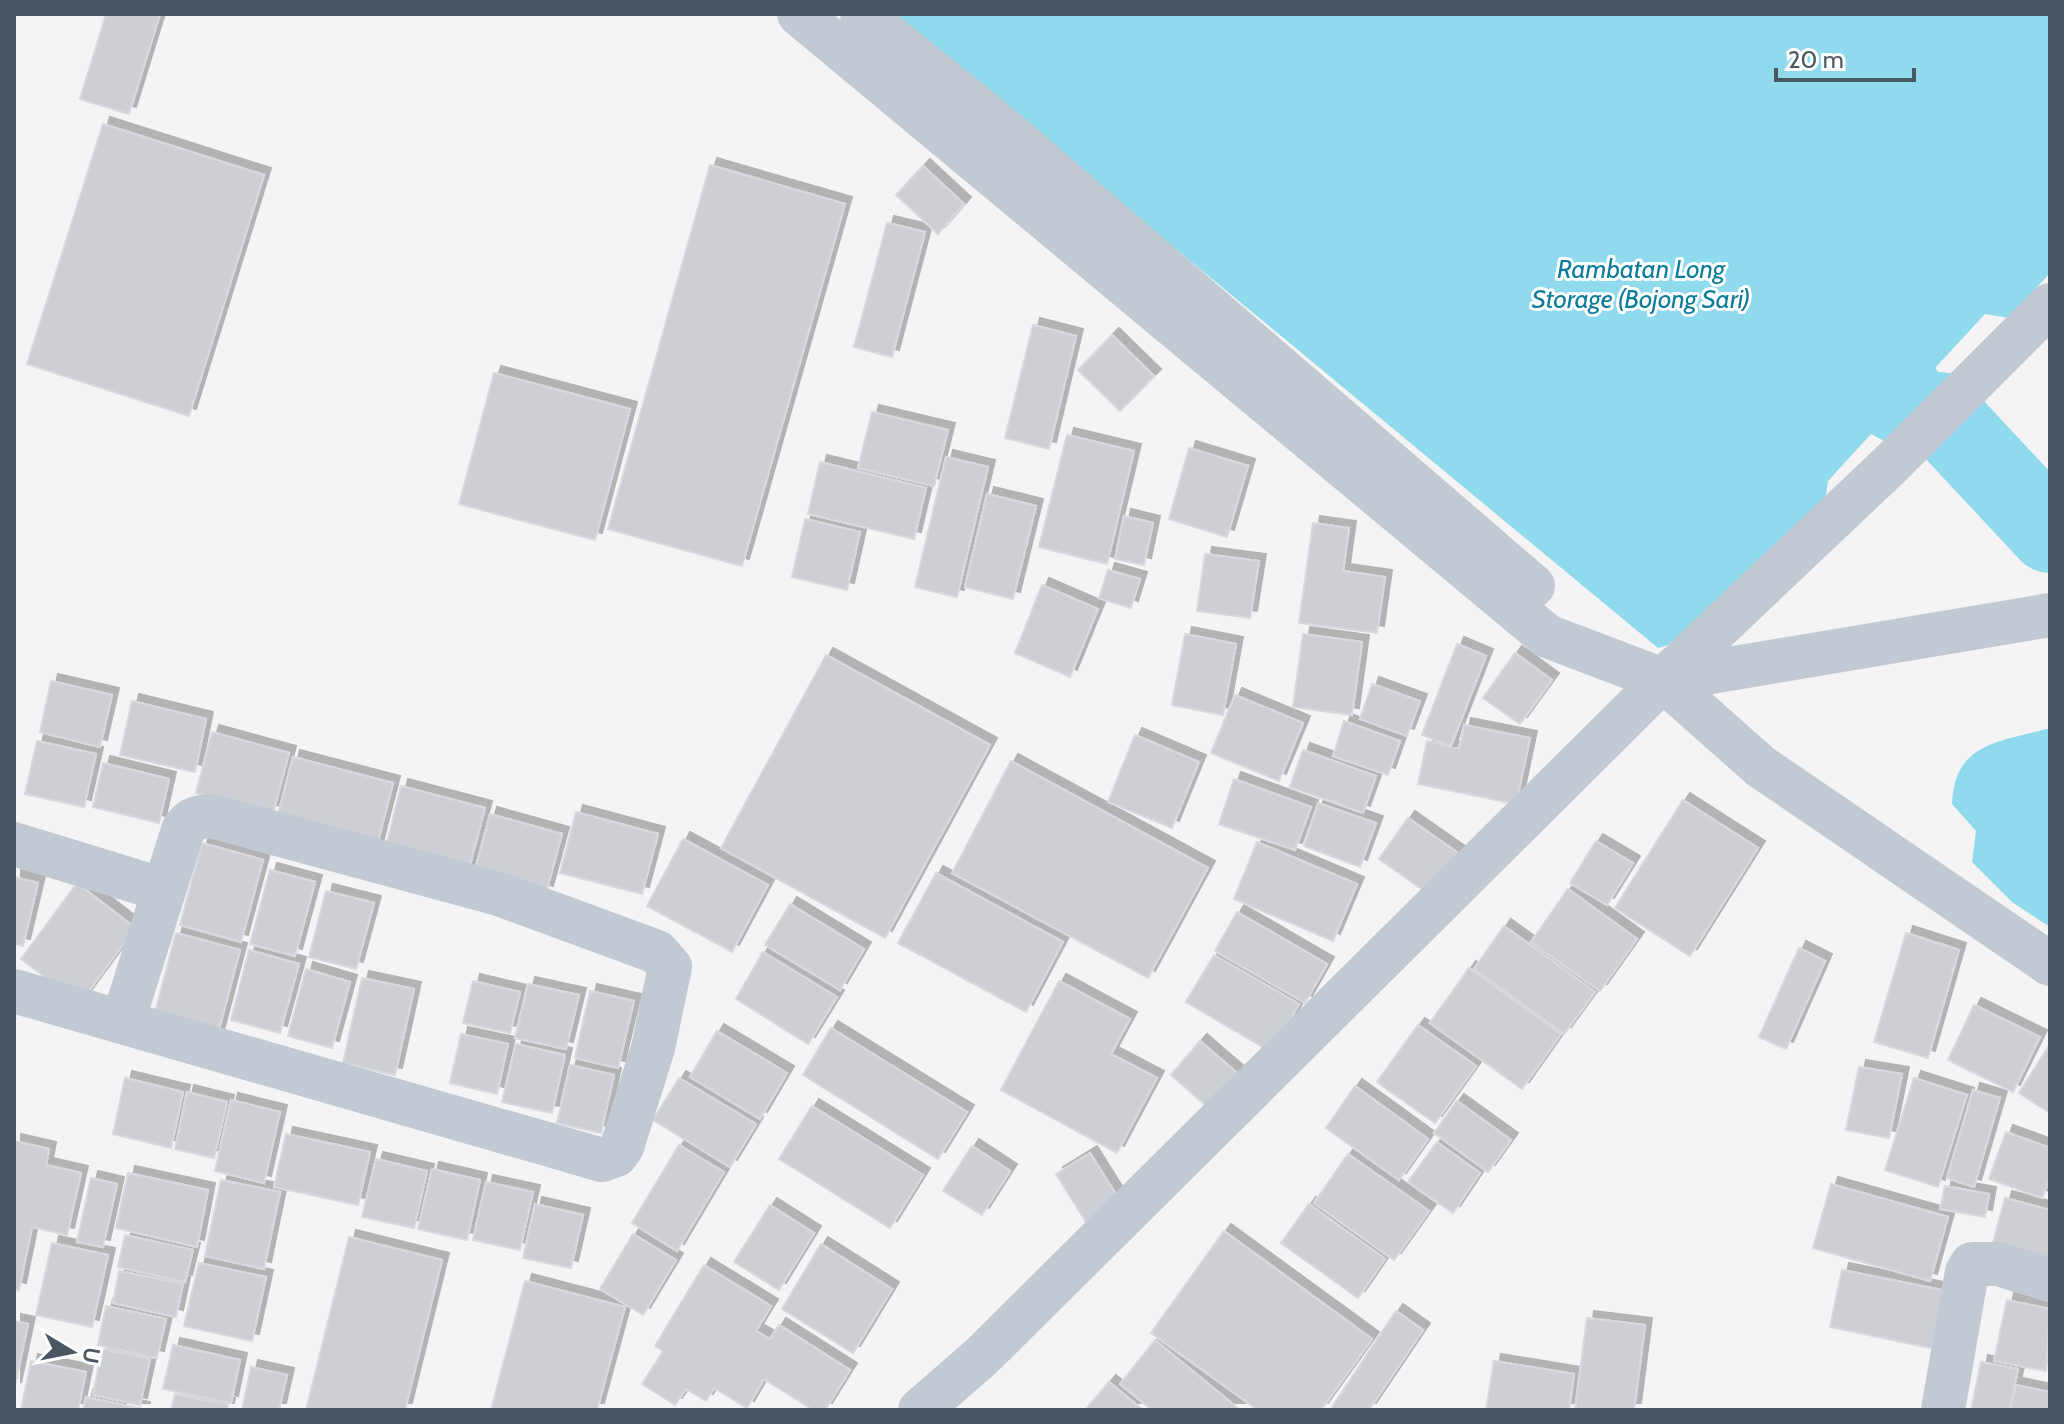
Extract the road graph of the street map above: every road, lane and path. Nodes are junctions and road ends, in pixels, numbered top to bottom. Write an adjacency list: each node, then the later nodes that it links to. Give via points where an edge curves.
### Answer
1 (799, 14): 5 (street, via 1547,636)
2 (862, 14): 5 (street, via 1000,126 1564,613)
3 (2050, 305): 6 (street)
4 (2044, 616): 6 (street)
5 (1593, 653): 6 (street)
6 (1663, 680): 9 (street, via 1760,766); 13 (street, via 982,1356)
7 (14, 844): 8 (street)
8 (164, 890): 11 (street); 11 (street, via 187,823 211,816 499,894 657,952 670,967 670,976 653,1048 622,1147 609,1158 591,1158)
9 (2050, 964)
10 (14, 991): 11 (street)
11 (123, 1021)
12 (2050, 1280): 14 (street, via 1998,1264 1972,1264)
13 (920, 1410)
14 (1943, 1410)

